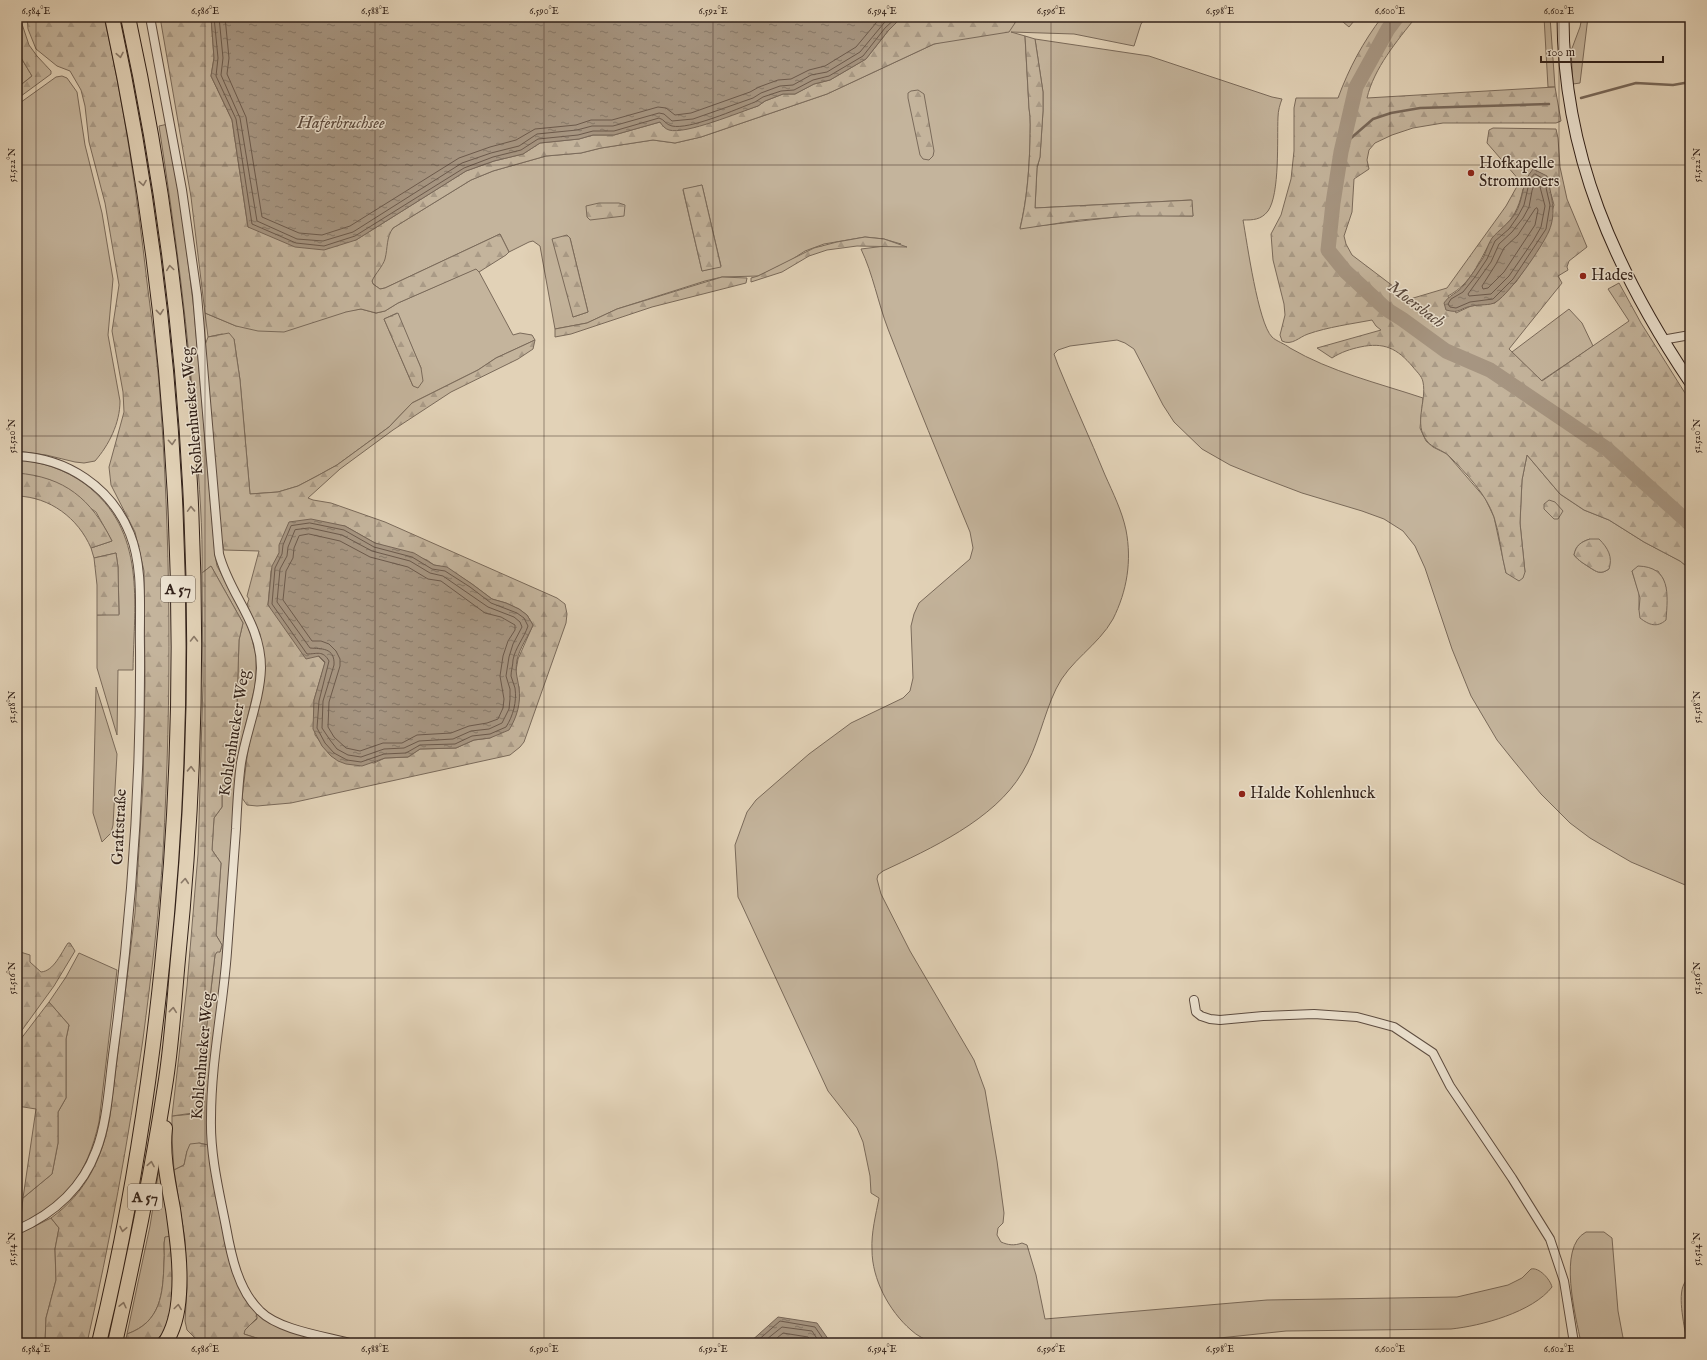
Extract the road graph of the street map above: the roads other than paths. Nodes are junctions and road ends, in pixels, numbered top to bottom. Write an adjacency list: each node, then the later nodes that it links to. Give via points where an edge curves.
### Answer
1 (112, 17): 12 (highway, A 57, one-way to 12, via 134,132 158,289 175,493 178,680 172,853 157,1019 136,1164)
2 (128, 17): 10 (highway, A 57, one-way to 2, via 182,922 190,800 194,680 189,476 182,371 168,251 150,130)
3 (150, 17): 15 (street, Kohlenhucker Weg, via 182,190 197,295 219,554 228,578 250,619 258,643 261,669 239,780 227,955 211,1104 211,1137 216,1172 232,1254 244,1287 255,1306 274,1321)
4 (1563, 17): 6 (main road, via 1565,70 1580,152 1599,213 1613,247)
5 (1690, 335): 6 (street)
6 (1662, 340): 7 (main road)
7 (1690, 382)
8 (17, 456): 11 (street, Graftstraße, via 30,456 57,463 80,474 103,492 121,515 138,562 140,663 137,779 129,904 115,1039 100,1141 91,1164 72,1192 51,1212)
9 (1194, 1000): 16 (street, via 1196,1012 1201,1016 1220,1020 1314,1014 1357,1017 1394,1027 1433,1053 1450,1086 1550,1239 1564,1281)
10 (169, 1049): 13 (highway, A 57, one-way to 10, via 166,1084); 14 (highway, one-way to 10, via 174,1327 180,1280 179,1248 164,1152)
11 (17, 1230)
12 (99, 1343)
13 (115, 1343)
14 (164, 1343)
15 (350, 1343)
16 (1574, 1343)

